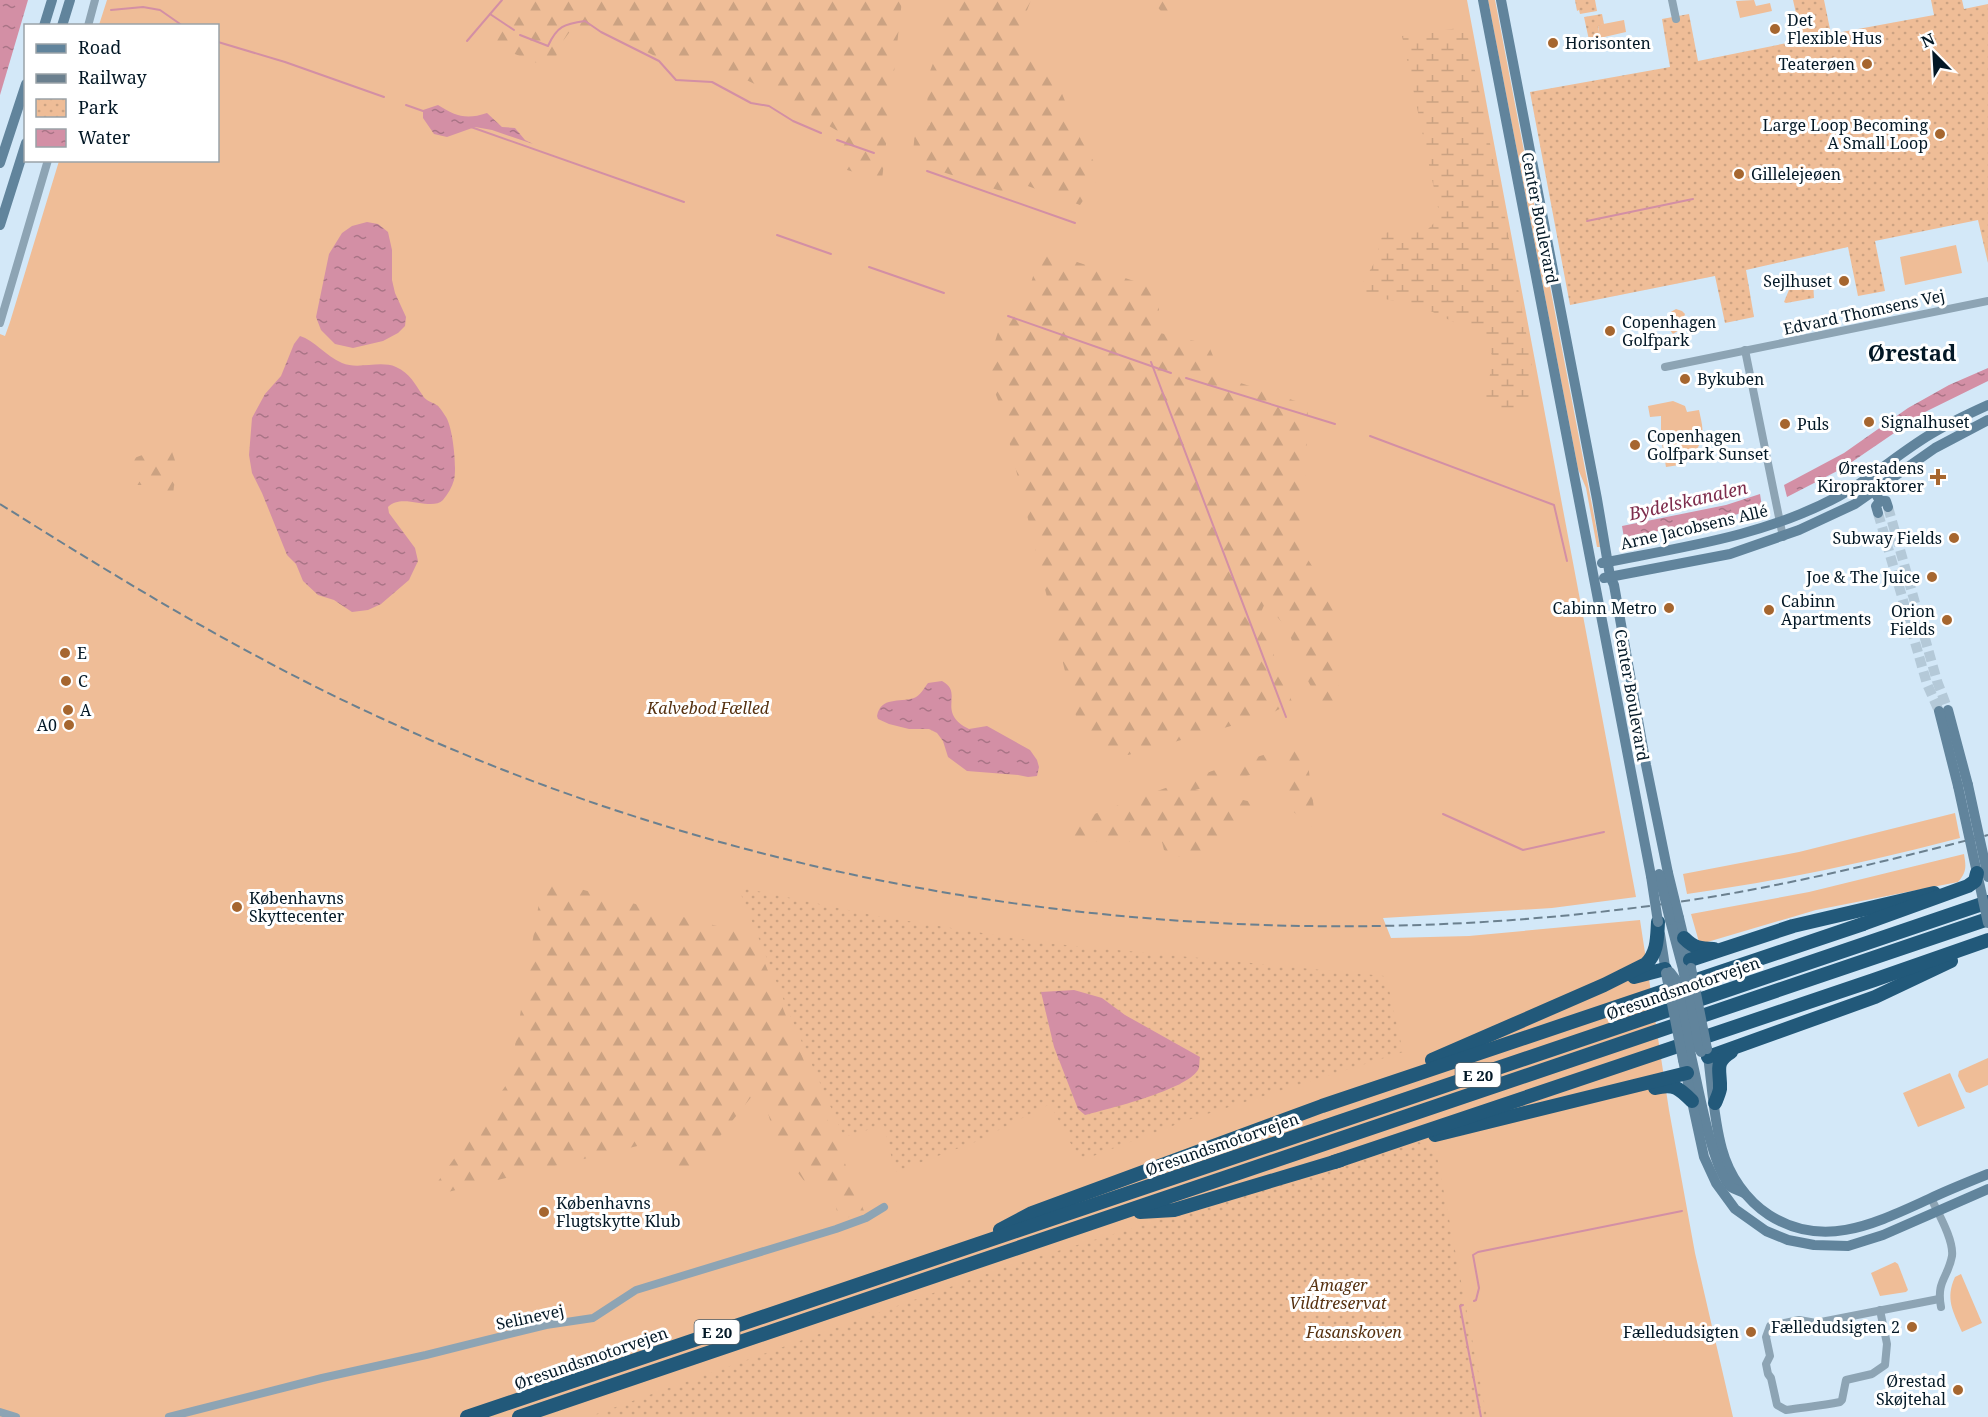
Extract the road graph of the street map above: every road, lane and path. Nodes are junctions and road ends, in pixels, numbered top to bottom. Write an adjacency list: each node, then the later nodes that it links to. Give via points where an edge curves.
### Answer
1 (52, 0): 8 (street)
2 (70, 0): 9 (street)
3 (95, 0): 10 (street)
4 (1483, 0): 28 (street, Center Boulevard)
5 (1502, 0): 27 (street, Center Boulevard)
6 (1672, 0): 7 (street)
7 (1676, 19)
8 (45, 24)
9 (63, 24)
10 (89, 24)
11 (24, 90): 14 (street)
12 (24, 149): 15 (street)
13 (47, 162): 17 (street)
14 (0, 163)
15 (0, 225)
16 (1988, 301): 18 (street, Edvard Thomsens Vej)
17 (0, 323)
18 (1745, 350): 19 (street, Edvard Thomsens Vej); 25 (street)
19 (1665, 367)
20 (1988, 405): 22 (street, Arne Jacobsens Allé, via 1931,434)
21 (1988, 420): 23 (street, Arne Jacobsens Allé, via 1935,448)
22 (1872, 475): 23 (street); 25 (street, Arne Jacobsens Allé, via 1838,497)
23 (1881, 500): 24 (street, via 1876,506); 26 (street, Arne Jacobsens Allé, via 1855,504)
24 (1878, 513)
25 (1780, 523): 26 (street); 27 (street, Arne Jacobsens Allé)
26 (1783, 537): 29 (street, Arne Jacobsens Allé, via 1730,554)
27 (1608, 562): 28 (street, Arne Jacobsens Allé); 29 (street, Center Boulevard)
28 (1592, 566): 30 (street, Center Boulevard)
29 (1610, 576): 30 (street, Arne Jacobsens Allé); 32 (street, Center Boulevard, via 1646,765)
30 (1595, 580): 32 (street, Center Boulevard, via 1642,825)
31 (1944, 710): 33 (street, bridge)
32 (1659, 874): 35 (street, Center Boulevard, bridge); 35 (street, Center Boulevard, bridge)
33 (1984, 876): 36 (street, bridge); 39 (highway, via 1793,926); 47 (highway, bridge, via 1968,886 1863,924)
34 (1988, 902): 59 (highway, Øresundsmotorvejen / E 20)
35 (1669, 920): 37 (street, Center Boulevard); 40 (street); 41 (street, Center Boulevard); 42 (highway, via 1652,958)
36 (1988, 921): 56 (highway, Øresundsmotorvejen / E 20)
37 (1684, 938): 39 (highway, via 1692,947); 40 (street, Center Boulevard)
38 (1988, 942): 43 (highway, via 1875,998); 49 (highway)
39 (1719, 950): 40 (highway)
40 (1686, 965): 41 (street); 44 (street, Center Boulevard, bridge)
41 (1667, 971): 42 (highway); 44 (street, Center Boulevard, bridge)
42 (1604, 985): 47 (highway)
43 (1752, 1042): 44 (highway); 46 (highway, via 1722,1058 1718,1065 1720,1091)
44 (1696, 1059): 45 (street, Center Boulevard); 46 (street, Center Boulevard); 48 (highway); 52 (street, via 1706,1121 1718,1162 1730,1186)
45 (1692, 1101): 48 (highway, via 1667,1085 1584,1107); 58 (street, Center Boulevard, via 1704,1157 1716,1183 1735,1209)
46 (1715, 1103): 52 (street, Center Boulevard, via 1722,1150)
47 (1322, 1106): 59 (highway, via 1032,1213)
48 (1545, 1109): 49 (highway)
49 (1334, 1162): 56 (highway, via 1174,1210)
50 (1988, 1174): 53 (street, Center Boulevard)
51 (1988, 1189): 55 (street, Center Boulevard)
52 (1746, 1195): 57 (street, Center Boulevard)
53 (1932, 1198): 55 (street); 57 (street, Center Boulevard, via 1878,1222 1846,1230 1819,1233)
54 (884, 1208): 64 (street, Selinevej, via 836,1229 636,1290 593,1318 546,1325)
55 (1937, 1211): 58 (street, Center Boulevard, via 1848,1246 1814,1245); 60 (street, via 1952,1250 1939,1287 1940,1303)
56 (1120, 1214): 61 (highway, Øresundsmotorvejen / E 20)
57 (1774, 1218): 58 (street)
58 (1766, 1231)
59 (967, 1248): 65 (highway, Øresundsmotorvejen / E 20)
60 (1880, 1310): 60 (street, via 1816,1323 1799,1320 1770,1326 1766,1337 1770,1356 1766,1364 1777,1405 1786,1410 1841,1402 1846,1380 1872,1374 1886,1364 1887,1344)
61 (547, 1407): 66 (highway, Øresundsmotorvejen / E 20); 67 (highway)
62 (0, 1412): 63 (street)
63 (15, 1417)
64 (169, 1417)
65 (467, 1417)
66 (519, 1417)
67 (528, 1417)

